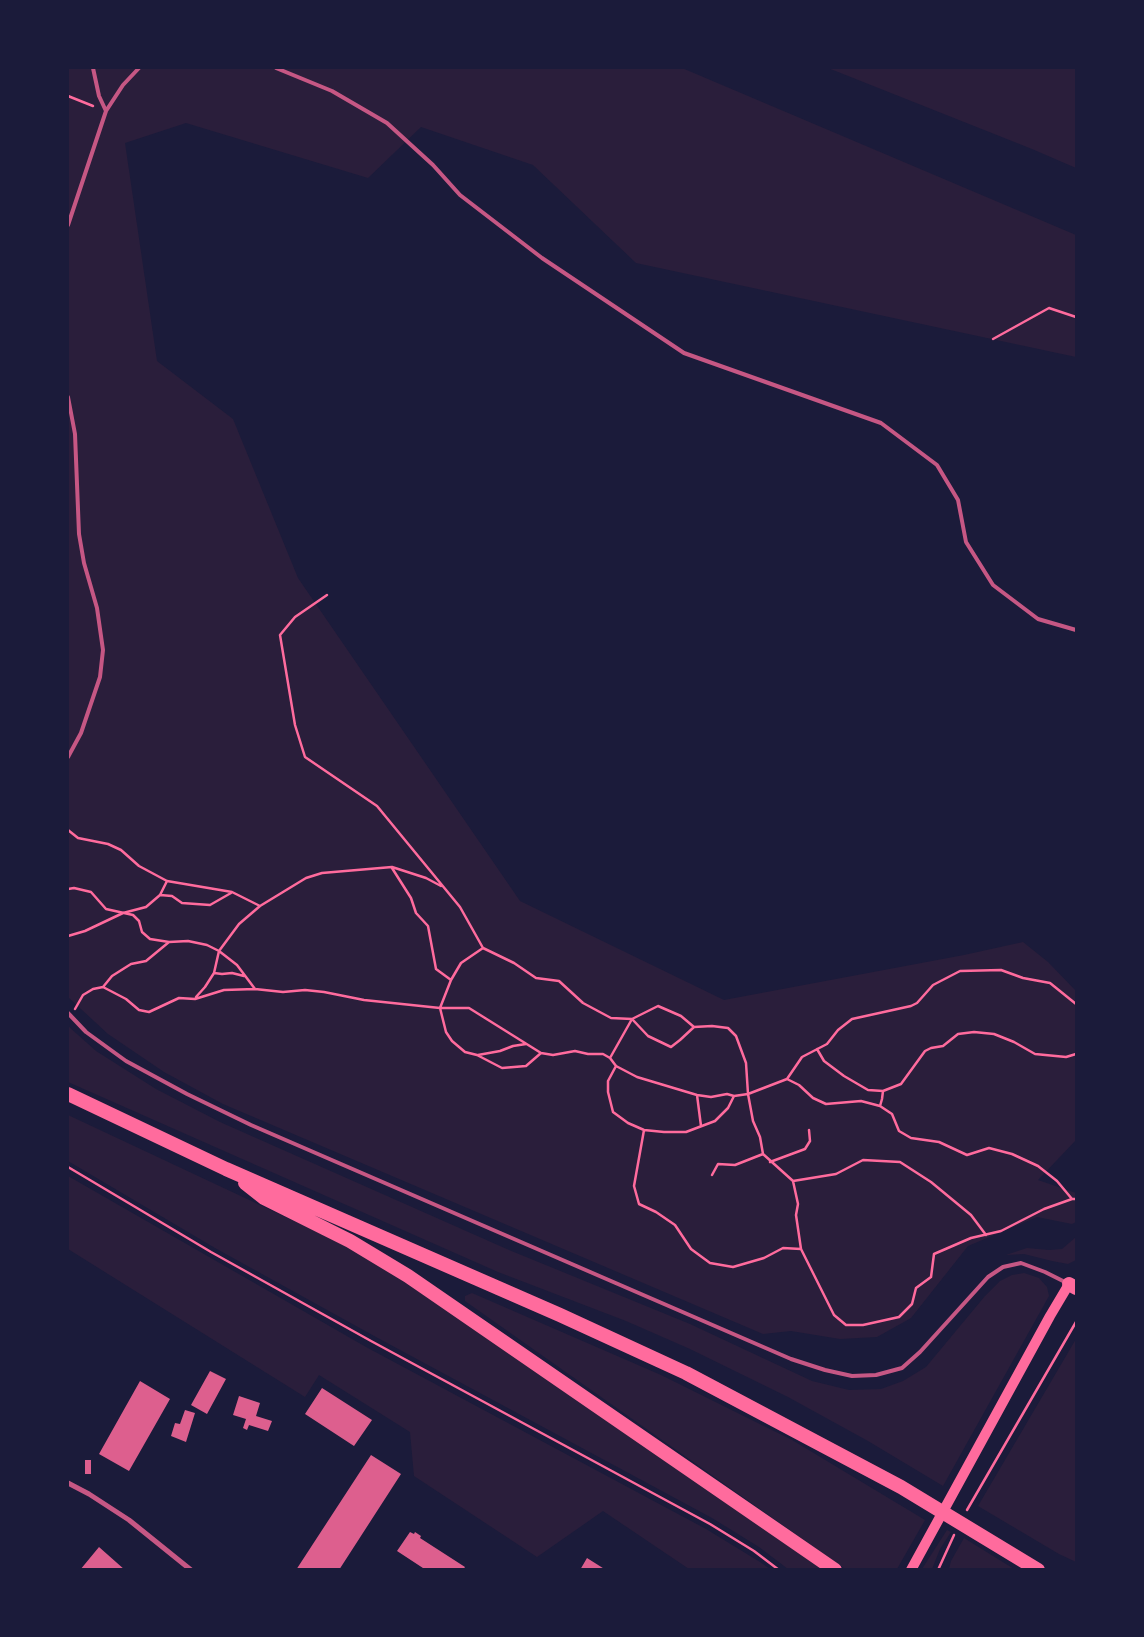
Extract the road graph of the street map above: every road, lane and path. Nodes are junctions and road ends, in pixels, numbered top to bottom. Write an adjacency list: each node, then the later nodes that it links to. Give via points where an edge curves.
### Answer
1 (93, 68): 5 (lane)
2 (139, 68): 5 (lane)
3 (276, 68): 11 (lane, via 332,91 387,124 433,165 460,195 542,258 684,353 881,423 936,466 958,500 966,542 993,585 1038,619)
4 (68, 96): 5 (path)
5 (106, 111): 6 (lane)
6 (68, 225)
7 (1076, 317): 8 (path, via 1049,308)
8 (993, 339)
9 (68, 397): 12 (lane, via 75,434 79,534 103,650 100,677 81,733)
10 (327, 595): 16 (path, via 295,617 280,635 295,725 305,757 377,806)
11 (1076, 630)
12 (68, 757)
13 (68, 830): 15 (path, via 78,838 121,850 139,866)
14 (392, 867): 16 (path); 20 (path, via 322,873 306,878); 28 (path, via 411,898 416,913 428,926 436,969)
15 (167, 880): 18 (path); 19 (path)
16 (444, 887): 24 (path)
17 (68, 889): 21 (path, via 91,892 106,909)
18 (232, 892): 19 (path, via 210,905 182,902 172,896); 20 (path)
19 (160, 895): 21 (path, via 146,907)
20 (260, 906): 25 (path, via 240,924)
21 (123, 913): 22 (path); 23 (path, via 139,920 142,932 150,939)
22 (68, 936)
23 (169, 942): 25 (path, via 188,940); 29 (path, via 146,961 131,964 112,976)
24 (484, 948): 28 (path, via 461,964); 36 (path, via 536,978 559,981 583,1003 611,1018)
25 (219, 951): 26 (path); 27 (path)
26 (214, 972): 27 (path); 31 (path)
27 (246, 977): 30 (path)
28 (451, 980): 33 (path)
29 (103, 987): 31 (path, via 139,1010 149,1012 179,998); 35 (path, via 83,995)
30 (255, 989): 31 (path, via 224,990); 33 (path, via 305,990)
31 (195, 999)
32 (1076, 1004): 39 (path, via 1050,983 1001,970 960,971 933,985 917,1003 852,1019 827,1044)
33 (440, 1008): 38 (path, via 469,1008); 42 (path, via 446,1032 452,1041 465,1052)
34 (68, 1013): 35 (lane)
35 (72, 1018): 64 (lane, via 126,1061 251,1125 791,1359 825,1370 852,1376 876,1375 902,1368 988,1277 1003,1267 1021,1263)
36 (632, 1019): 37 (path, via 658,1006); 37 (path, via 648,1036 670,1046); 43 (path)
37 (694, 1027): 48 (path, via 728,1028 736,1036 746,1064)
38 (528, 1044): 40 (path); 42 (path)
39 (817, 1049): 45 (path, via 802,1058); 46 (path, via 824,1061 844,1076 868,1090)
40 (541, 1053): 42 (path, via 526,1066 502,1068); 43 (path, via 553,1055 575,1051 603,1054)
41 (1076, 1054): 46 (path, via 1066,1057 1035,1054 994,1034 958,1034 943,1046 925,1051 901,1084)
42 (477, 1055)
43 (610, 1058): 44 (path)
44 (616, 1066): 49 (path, via 637,1078); 53 (path, via 608,1081 614,1112)
45 (787, 1079): 48 (path); 51 (path, via 826,1104 861,1100)
46 (883, 1091): 51 (path)
47 (68, 1094): 58 (highway)
48 (748, 1094): 50 (path); 55 (path)
49 (697, 1095): 50 (path); 52 (path)
50 (734, 1096): 52 (path, via 715,1121)
51 (880, 1106): 61 (path, via 892,1114 899,1130 911,1138 939,1142 966,1154 989,1148 1012,1154 1038,1166)
52 (701, 1126): 53 (path, via 686,1132)
53 (644, 1130): 63 (path, via 634,1186 639,1204 675,1225 691,1249 710,1263 734,1267 783,1248)
54 (809, 1130): 56 (path, via 810,1141 805,1149)
55 (763, 1154): 56 (path); 59 (path, via 735,1165 718,1164)
56 (770, 1162): 60 (path)
57 (68, 1167): 71 (path, via 363,1337 710,1524)
58 (226, 1169): 69 (highway, via 686,1373 901,1487); 72 (highway, via 264,1198 350,1241 408,1276)
59 (712, 1175)
60 (793, 1181): 62 (path, via 836,1174 863,1160 900,1162 931,1182 971,1215); 63 (path)
61 (1074, 1199): 62 (path)
62 (986, 1235): 63 (path, via 934,1254 931,1277 916,1288 912,1304 899,1317 864,1325 846,1325 834,1315)
63 (801, 1249)
64 (1073, 1286): 73 (main road, via 1050,1316)
65 (1076, 1322): 67 (path)
66 (68, 1483): 70 (street, via 129,1520)
67 (966, 1511)
68 (954, 1534): 74 (path)
69 (1039, 1569)
70 (191, 1570)
71 (779, 1570)
72 (835, 1570)
73 (911, 1570)
74 (938, 1570)

